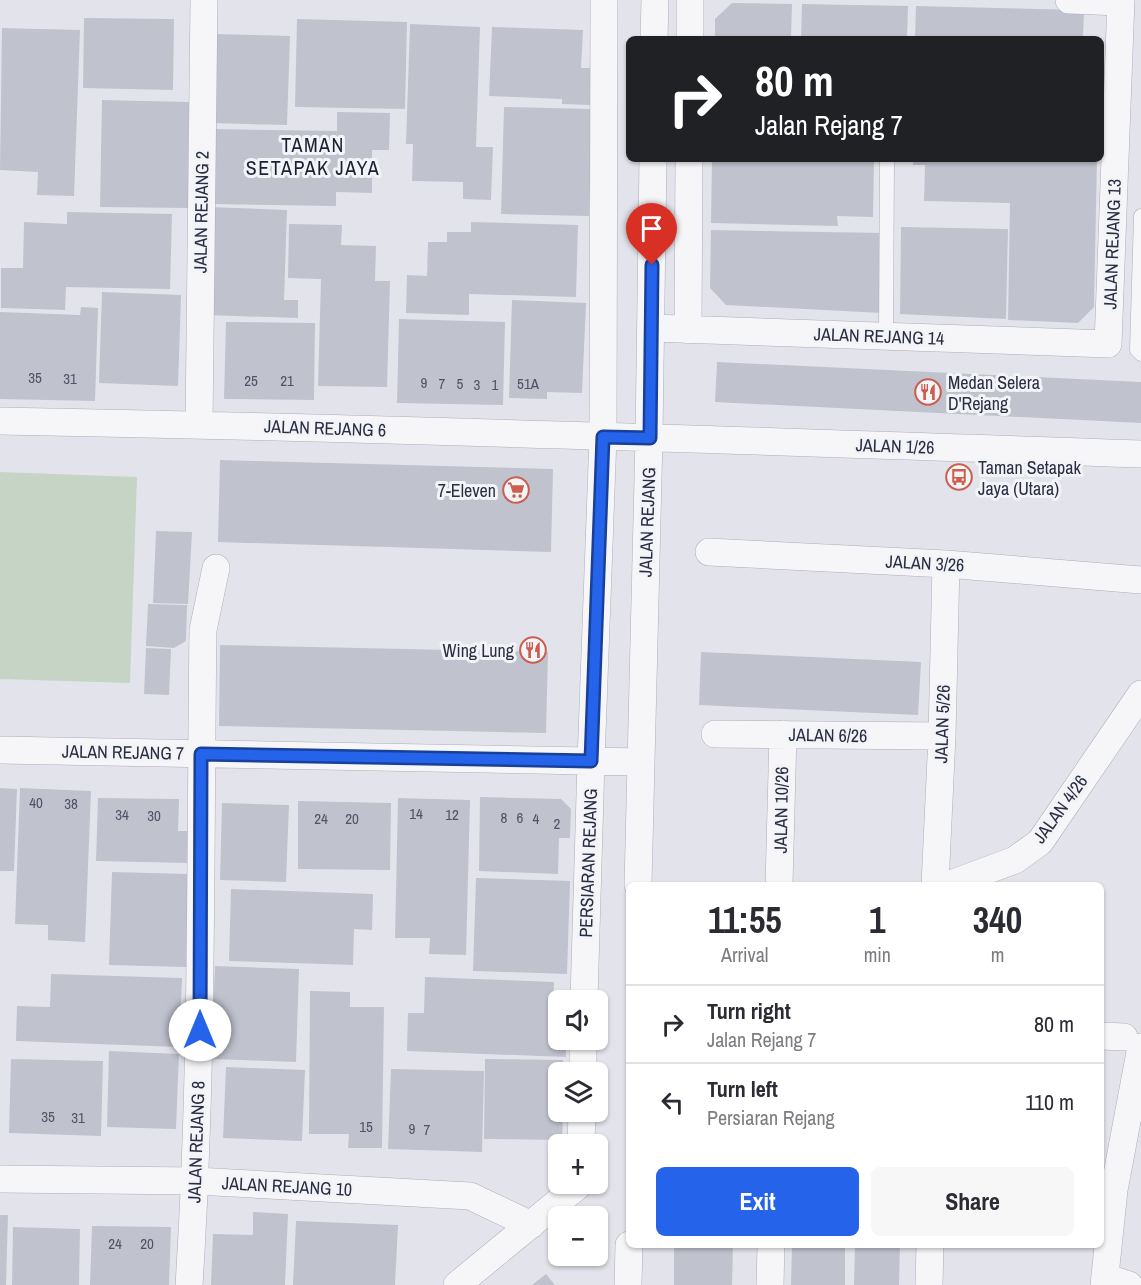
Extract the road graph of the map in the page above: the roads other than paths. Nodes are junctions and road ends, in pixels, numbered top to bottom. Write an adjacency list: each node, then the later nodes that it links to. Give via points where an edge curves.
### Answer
1 (204, 0): 19 (street, JALAN REJANG 2)
2 (604, 0): 20 (street, PERSIARAN REJANG)
3 (655, 0): 7 (street)
4 (690, 0): 8 (street)
5 (1069, 0): 6 (street)
6 (1121, 1): 16 (street, JALAN REJANG 13)
7 (654, 36)
8 (690, 36)
9 (653, 162): 13 (street, JALAN REJANG)
10 (689, 162): 14 (street)
11 (887, 162): 15 (lane)
12 (1141, 216): 17 (lane, via 1137,350)
13 (651, 328): 14 (street, JALAN REJANG 14); 21 (street, JALAN REJANG)
14 (688, 330): 15 (street, JALAN REJANG 14)
15 (886, 336): 16 (street, JALAN REJANG 14)
16 (1108, 344)
17 (1141, 354)
18 (0, 421): 19 (street, JALAN REJANG 6)
19 (199, 425): 20 (street, JALAN REJANG 6)
20 (603, 437): 21 (street, JALAN REJANG 6); 33 (street, PERSIARAN REJANG)
21 (650, 438): 22 (street, JALAN 1/26); 34 (street, JALAN REJANG)
22 (1141, 454)
23 (708, 552): 24 (street, JALAN 3/26)
24 (946, 564): 26 (street, JALAN 3/26); 30 (street, JALAN 5/26)
25 (216, 568): 32 (street, JALAN REJANG 8, via 203,630)
26 (1141, 580)
27 (1141, 694): 38 (street, JALAN 4/26, via 1040,842 1015,860)
28 (715, 734): 29 (street, JALAN 6/26)
29 (783, 734): 30 (street, JALAN 6/26); 36 (street, JALAN 10/26)
30 (942, 736): 37 (street, JALAN 5/26)
31 (0, 750): 32 (street, JALAN REJANG 7)
32 (201, 754): 33 (street, JALAN REJANG 7); 43 (street, JALAN REJANG 8)
33 (591, 761): 34 (street, JALAN REJANG 7); 39 (street, PERSIARAN REJANG)
34 (641, 762): 35 (street, JALAN REJANG)
35 (638, 882)
36 (779, 882)
37 (935, 882)
38 (956, 882)
39 (584, 990)
40 (1122, 1040): 41 (street)
41 (1136, 1102): 44 (street)
42 (0, 1179): 43 (street, JALAN REJANG 10)
43 (196, 1181): 46 (street, JALAN REJANG 10, via 470,1196); 51 (street, JALAN REJANG 8)
44 (1107, 1190): 50 (street)
45 (568, 1194): 46 (street)
46 (531, 1225): 52 (street)
47 (629, 1248): 53 (street)
48 (771, 1248): 54 (street)
49 (930, 1248): 55 (street)
50 (1113, 1282)
51 (189, 1285)
52 (457, 1285)
53 (628, 1285)
54 (770, 1285)
55 (929, 1285)

